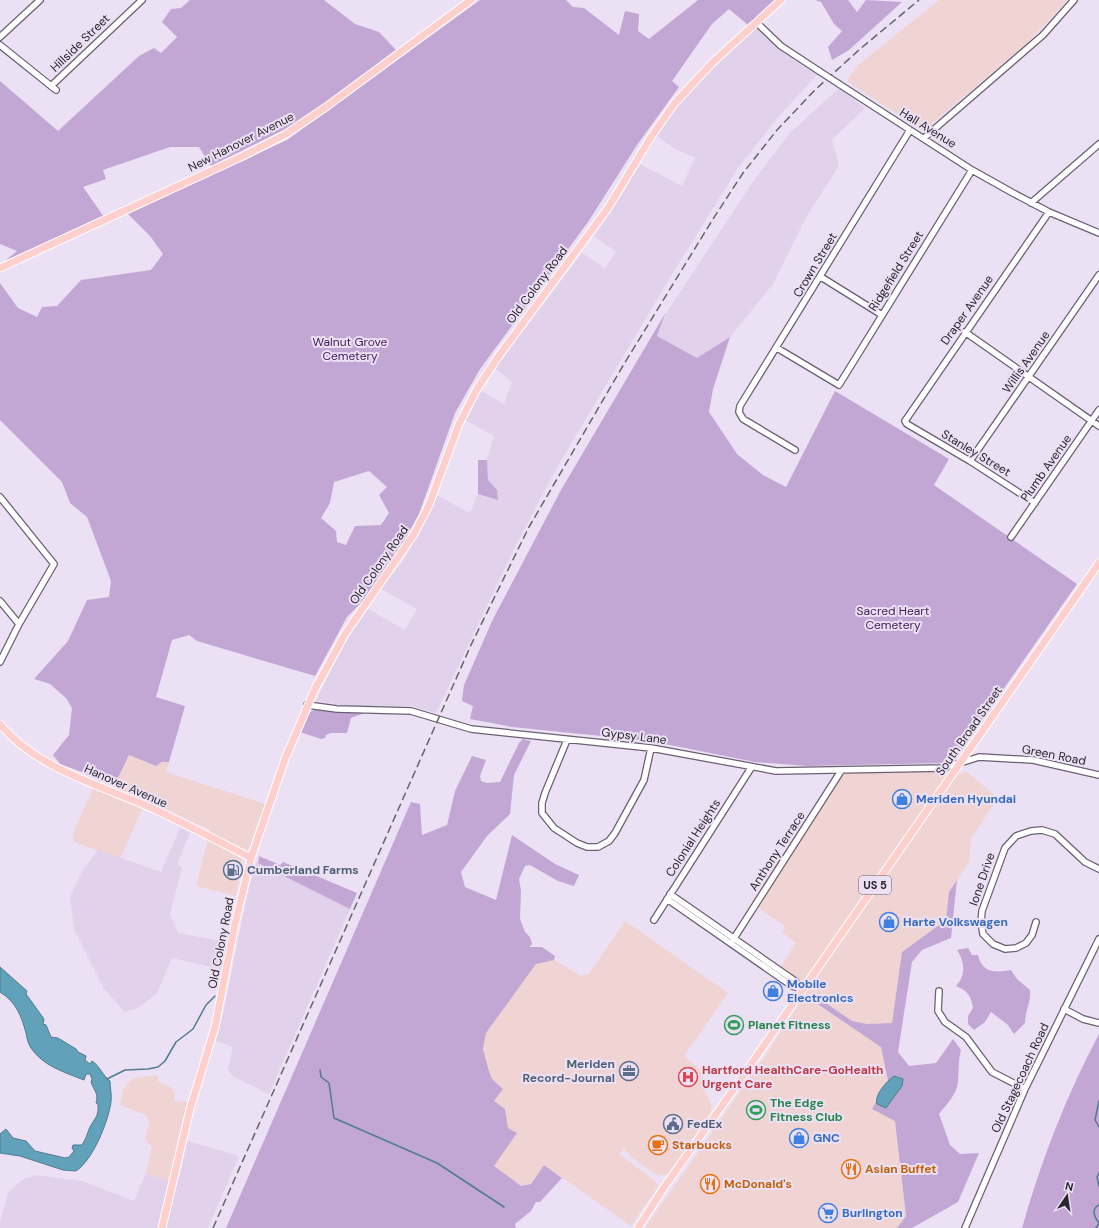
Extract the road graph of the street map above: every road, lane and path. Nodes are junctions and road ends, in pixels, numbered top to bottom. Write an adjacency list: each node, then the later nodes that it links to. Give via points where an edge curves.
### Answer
1 (40, 0): 7 (street)
2 (142, 0): 8 (street, Hillside Street, via 53,88)
3 (471, 0): 16 (main road, New Hanover Avenue, via 286,134)
4 (781, 0): 6 (main road, Old Colony Road)
5 (1074, 0): 10 (street, via 1043,35)
6 (756, 22): 9 (street, Hall Avenue, bridge, via 781,46); 36 (main road, Old Colony Road, via 701,73 674,104 612,202 488,372 459,424 429,505 414,534 345,634)
7 (0, 37)
8 (0, 45)
9 (910, 130): 10 (street, Hall Avenue); 18 (street, Crown Street)
10 (924, 138): 12 (street, Hall Avenue)
11 (1099, 144): 13 (street)
12 (972, 170): 13 (street, Hall Avenue); 19 (street, Ridgefield Street)
13 (1031, 203): 14 (street, Hall Avenue)
14 (1049, 212): 15 (street, Hall Avenue); 20 (street, Draper Avenue)
15 (1099, 234)
16 (0, 268)
17 (1099, 275): 22 (street, Willis Avenue)
18 (821, 277): 19 (street); 21 (street, Crown Street)
19 (882, 315): 21 (street, Ridgefield Street, via 840,385)
20 (965, 332): 22 (street); 24 (street, Draper Avenue)
21 (777, 348): 27 (street, Crown Street, via 740,406 739,412 743,419)
22 (1029, 377): 25 (street); 28 (street, Willis Avenue)
23 (1099, 410): 25 (street, Plumb Avenue)
24 (905, 421): 28 (street, Stanley Street)
25 (1092, 421): 26 (street); 30 (street, Plumb Avenue)
26 (1099, 426)
27 (795, 450)
28 (970, 461): 30 (street, Stanley Street)
29 (0, 496): 34 (street, via 54,564)
30 (1035, 503): 31 (street, Plumb Avenue)
31 (1011, 537)
32 (1099, 563): 40 (main road, South Broad Street / US 5)
33 (0, 600): 34 (street)
34 (19, 624): 35 (street)
35 (0, 662)
36 (307, 705): 38 (street, Gypsy Lane, via 337,709 407,711 471,729); 44 (main road, Old Colony Road, via 284,759)
37 (0, 724): 44 (main road, Hanover Avenue, via 32,754 158,811)
38 (567, 740): 39 (street, Gypsy Lane); 39 (street, via 545,794 542,813 554,828 576,843 587,847 598,847 609,841 615,833 644,780)
39 (651, 748): 41 (street, Gypsy Lane)
40 (959, 764): 42 (street, Gypsy Lane, via 944,768); 43 (street, Green Road, via 979,757 1032,760); 51 (main road, South Broad Street / US 5)
41 (751, 768): 42 (street, Gypsy Lane, via 776,771); 46 (street, Colonial Heights)
42 (841, 771): 50 (street, Anthony Terrace)
43 (1099, 775)
44 (251, 858): 56 (main road, Old Colony Road, via 215,1027 190,1109)
45 (1099, 869): 48 (street, Ione Drive, via 1085,862 1055,834 1036,830 1016,836 1005,848 982,911 982,928 993,944 1004,949 1016,948 1028,939)
46 (669, 896): 47 (street, Colonial Heights); 50 (street)
47 (654, 920)
48 (1036, 922)
49 (1099, 939): 53 (street, Old Stagecoach Road)
50 (732, 940): 51 (street, via 796,981)
51 (802, 990): 57 (main road, South Broad Street / US 5)
52 (939, 991): 55 (street, via 938,1010 945,1022 966,1037 992,1072)
53 (1064, 1009): 54 (street, via 1082,1019); 55 (street, Old Stagecoach Road)
54 (1099, 1023)
55 (1025, 1089): 58 (street, Old Stagecoach Road)
56 (162, 1228)
57 (638, 1228)
58 (965, 1228)

